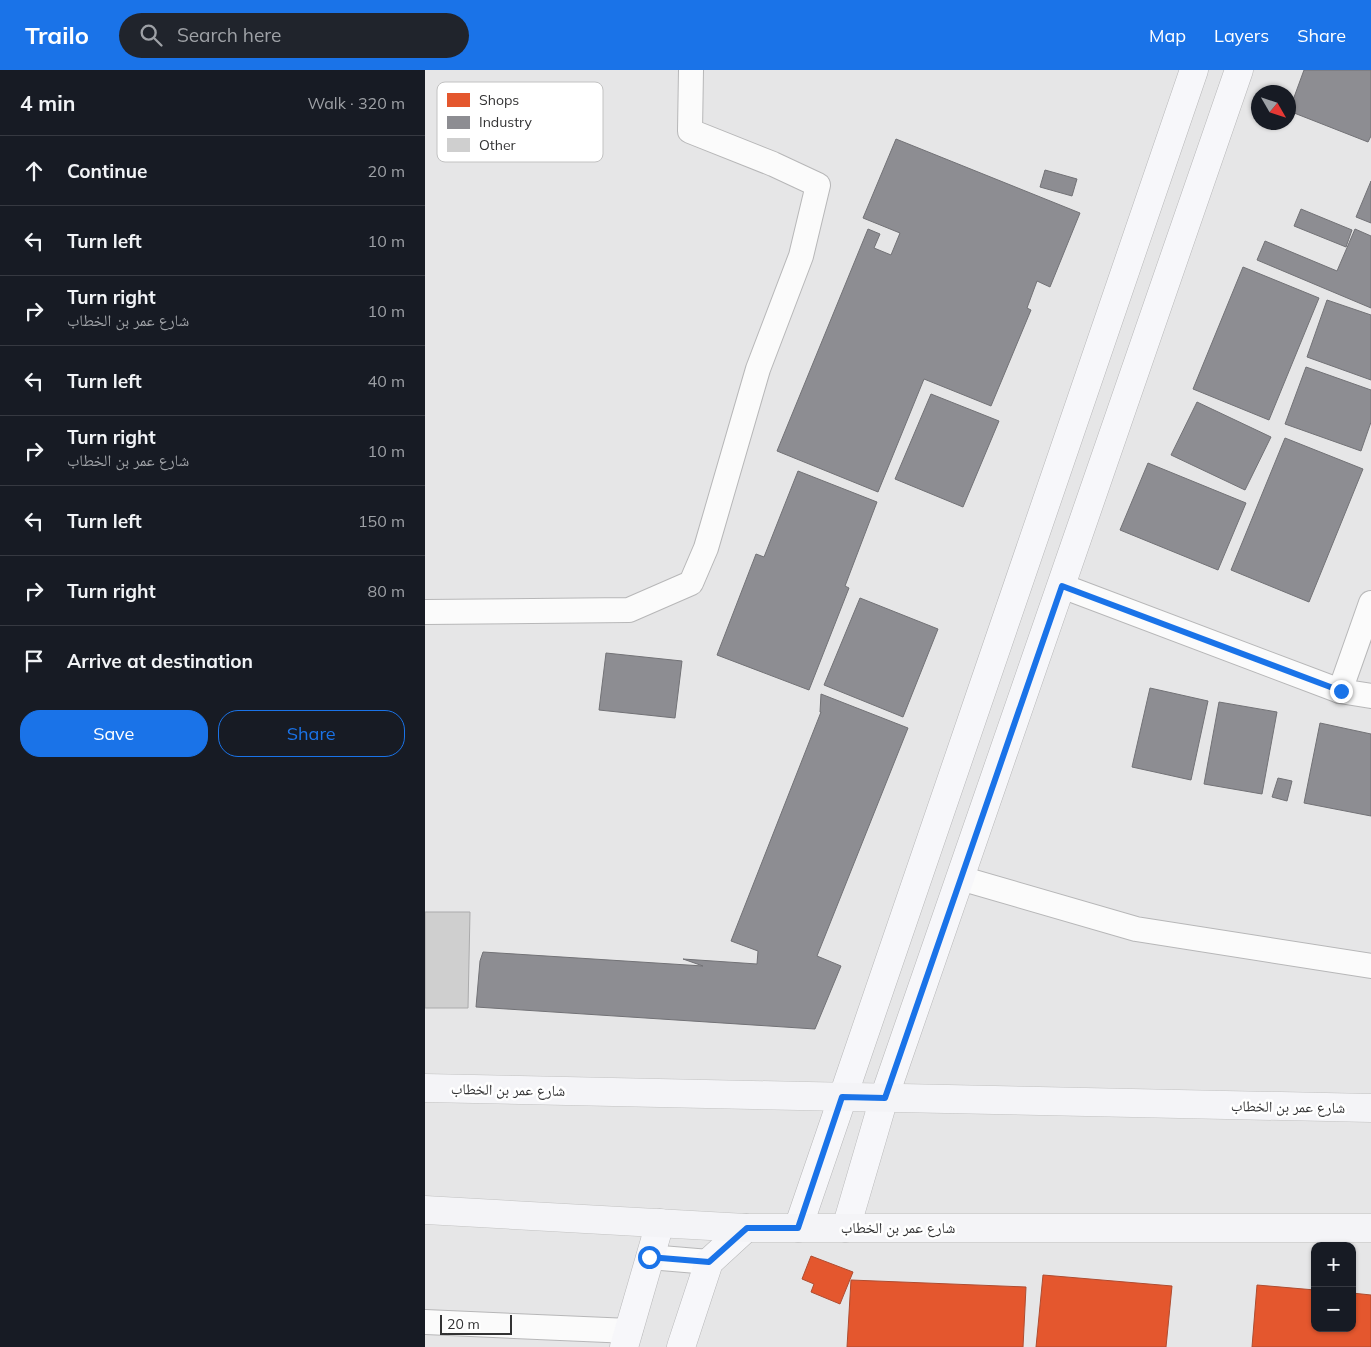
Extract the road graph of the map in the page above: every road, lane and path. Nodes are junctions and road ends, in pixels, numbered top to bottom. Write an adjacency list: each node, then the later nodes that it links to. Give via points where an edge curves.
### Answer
1 (691, 70): 6 (street, via 690,131 818,185 801,256 758,369 706,548 691,583 629,610)
2 (1194, 70): 12 (street)
3 (1239, 70): 4 (street)
4 (1062, 586): 7 (street); 9 (street)
5 (1371, 603): 7 (street)
6 (425, 612)
7 (1341, 691): 8 (street)
8 (1371, 696)
9 (960, 878): 10 (street, via 1136,928); 13 (street)
10 (1371, 966)
11 (425, 1088): 12 (main road, شارع عمر بن الخطاب)
12 (842, 1097): 13 (main road, شارع عمر بن الخطاب); 18 (street)
13 (885, 1098): 14 (main road, شارع عمر بن الخطاب); 19 (street)
14 (1371, 1108)
15 (425, 1210): 16 (main road, شارع عمر بن الخطاب)
16 (660, 1223): 17 (main road, شارع عمر بن الخطاب); 21 (street)
17 (747, 1228): 18 (main road, شارع عمر بن الخطاب); 22 (street)
18 (798, 1228): 19 (main road, شارع عمر بن الخطاب)
19 (846, 1228): 20 (main road, شارع عمر بن الخطاب)
20 (1371, 1228)
21 (649, 1257): 22 (street); 24 (street)
22 (709, 1262): 25 (street)
23 (425, 1322): 24 (street)
24 (627, 1339)
25 (681, 1347)

